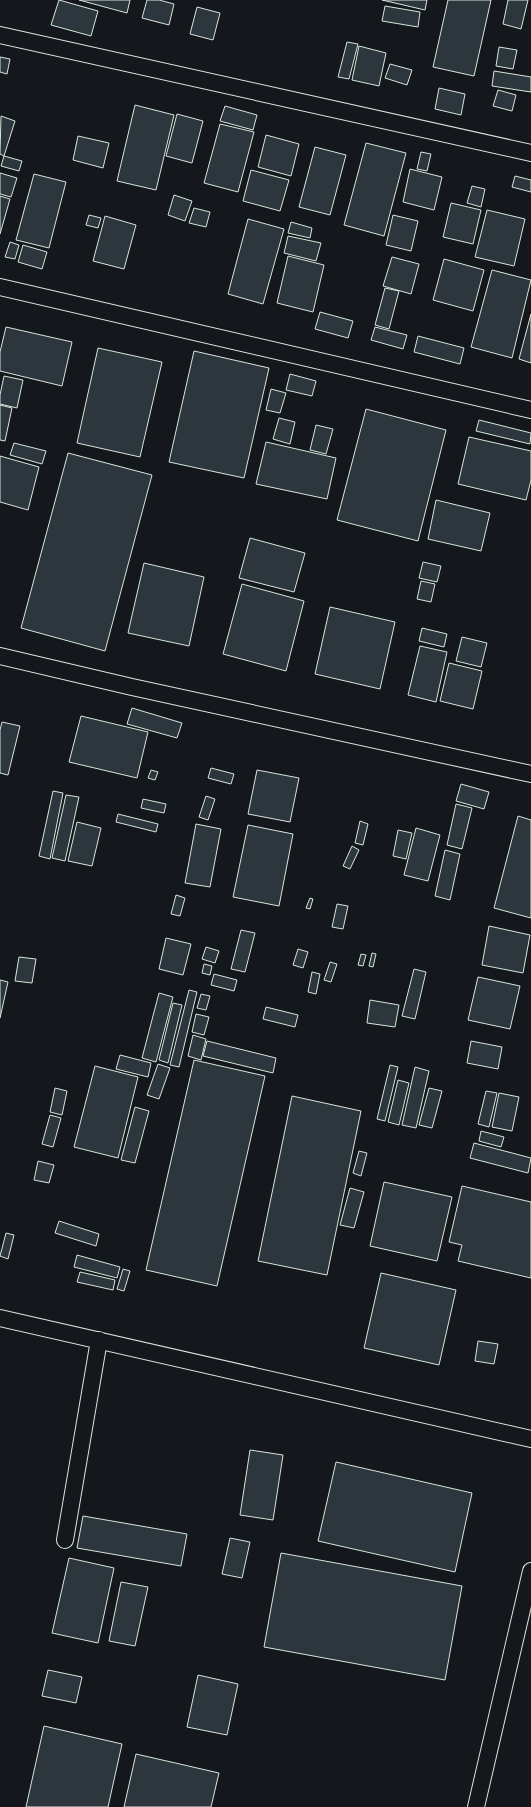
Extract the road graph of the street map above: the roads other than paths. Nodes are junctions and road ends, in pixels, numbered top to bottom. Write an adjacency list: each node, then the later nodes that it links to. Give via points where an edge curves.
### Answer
1 (0, 35): 2 (street)
2 (531, 153)
3 (0, 287): 4 (street)
4 (531, 410)
5 (0, 656): 6 (street)
6 (531, 774)
7 (0, 1318): 8 (street)
8 (99, 1340): 9 (street); 10 (street)
9 (531, 1439)
10 (65, 1540)
11 (531, 1571): 12 (street)
12 (476, 1807)

